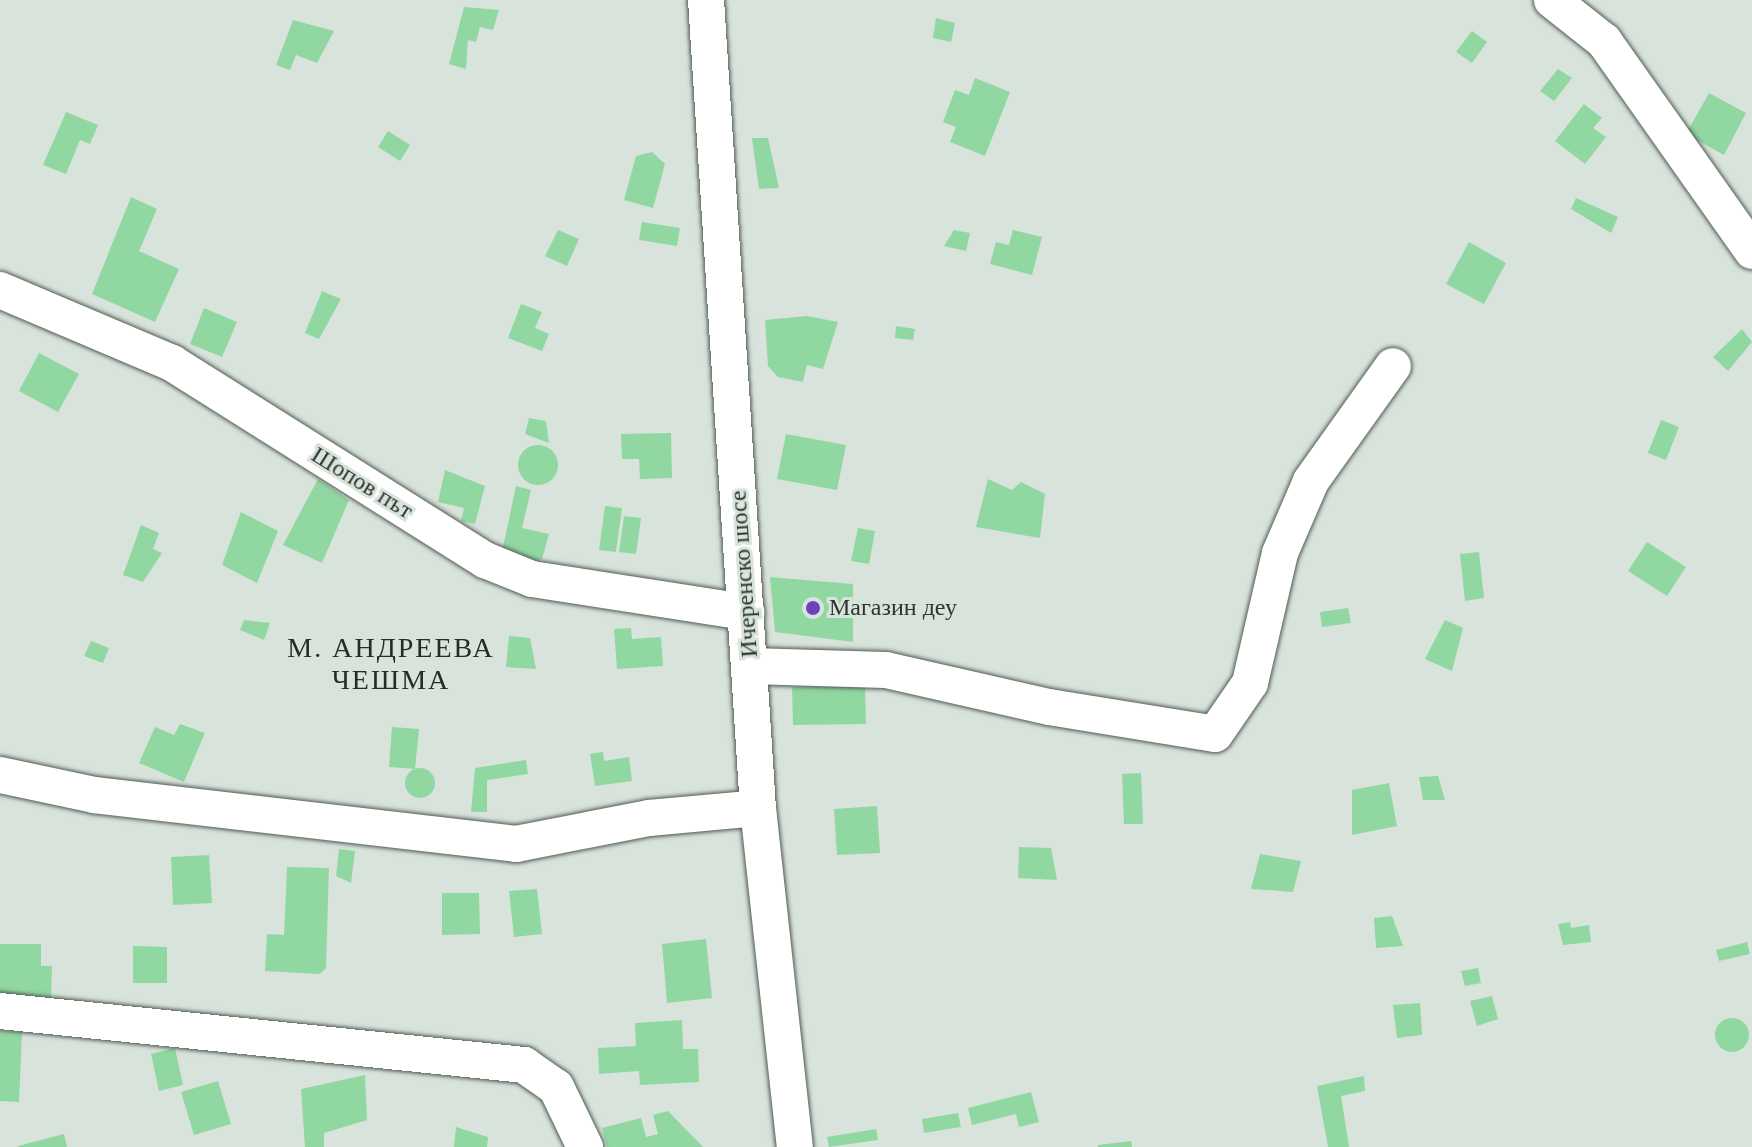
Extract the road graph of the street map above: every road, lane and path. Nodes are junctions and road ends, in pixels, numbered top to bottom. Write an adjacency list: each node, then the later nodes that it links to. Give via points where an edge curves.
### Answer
1 (706, 0): 6 (street, Ичеренско шосе)
2 (1552, 0): 3 (street, via 1604,41)
3 (1752, 251)
4 (0, 290): 6 (street, Шопов път, via 172,363 498,565 532,579)
5 (1393, 366): 7 (street, via 1311,481 1280,553 1250,683 1215,734 1049,707 886,670)
6 (746, 612): 7 (street, Ичеренско шосе)
7 (750, 666): 9 (street, Ичеренско шосе)
8 (0, 775): 9 (street, via 94,795 516,844 649,818)
9 (758, 808): 12 (street, Ичеренско шосе)
10 (0, 1011): 11 (street, via 524,1065 556,1087)
11 (585, 1147)
12 (795, 1147)

